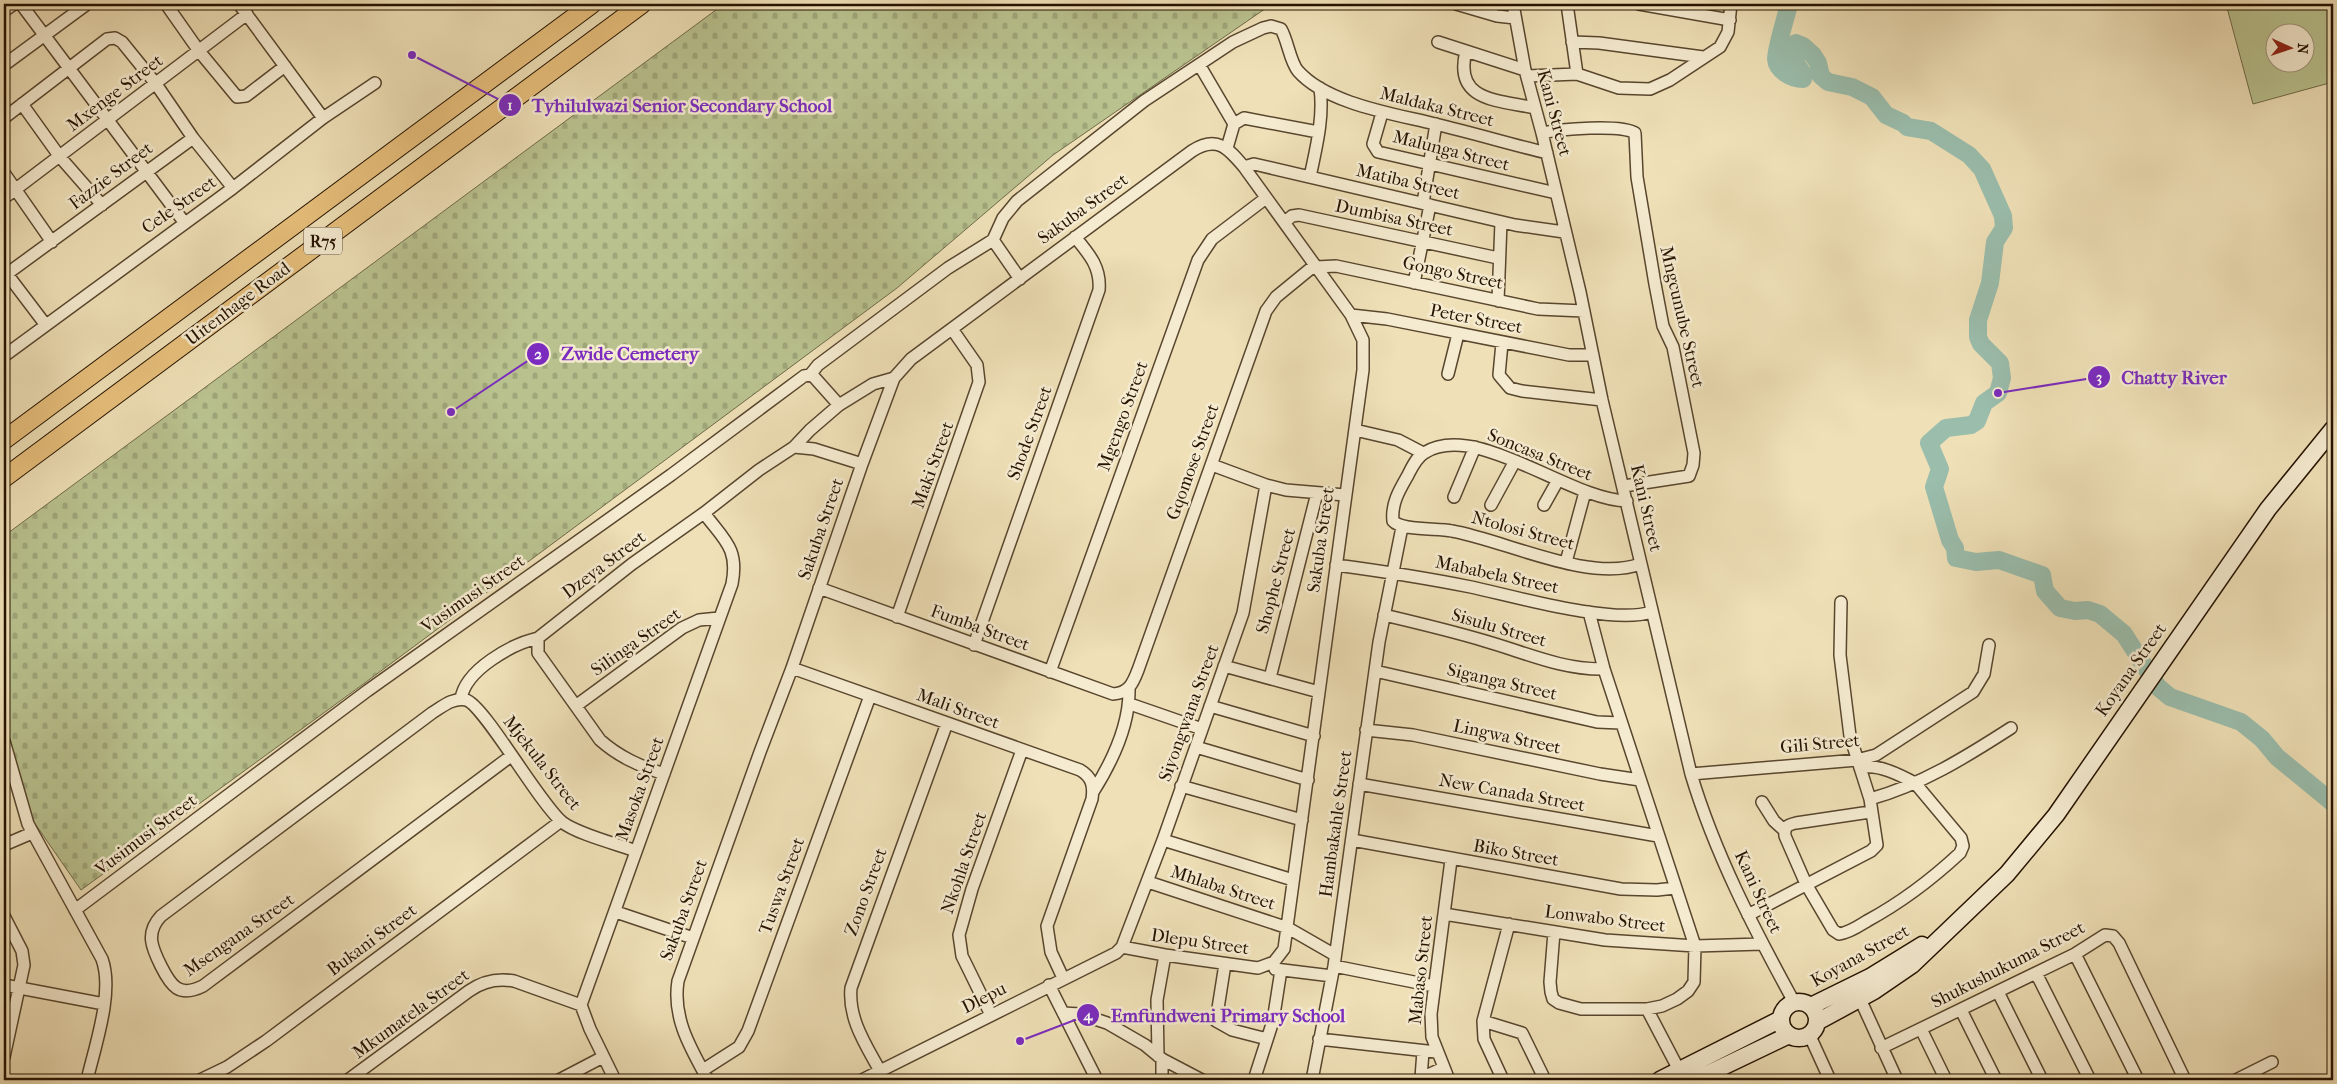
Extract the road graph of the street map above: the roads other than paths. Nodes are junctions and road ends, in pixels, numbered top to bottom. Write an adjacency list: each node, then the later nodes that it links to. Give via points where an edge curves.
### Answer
1 (14, 4): 13 (street)
2 (21, 4): 17 (street)
3 (87, 4): 17 (street)
4 (166, 4): 20 (street)
5 (239, 4): 14 (street)
6 (592, 4): 87 (main road, Uitenhage Road / R75)
7 (642, 4): 94 (main road, Uitenhage Road / R75)
8 (1456, 4): 15 (street)
9 (1513, 4): 15 (street, Kani Street)
10 (1567, 4): 19 (street)
11 (1639, 4): 16 (street)
12 (1731, 4): 16 (street)
13 (4, 11)
14 (247, 14): 20 (street, Mxenge Street); 24 (street)
15 (1515, 18): 27 (street, Kani Street)
16 (1730, 20): 22 (street, via 1724,42)
17 (45, 35): 23 (street); 26 (street)
18 (1438, 42): 21 (street)
19 (1572, 42): 22 (street); 28 (street)
20 (198, 51): 24 (street, via 232,93 240,98); 30 (street, Mxenge Street)
21 (1466, 51): 27 (street); 33 (street, via 1464,75 1473,92)
22 (1703, 57): 28 (street, via 1670,80 1650,88 1619,88)
23 (4, 66)
24 (285, 66): 36 (street)
25 (1200, 66): 31 (street, Maldaka Street, via 1233,42 1271,26 1281,29 1298,72); 38 (street); 63 (street, via 1144,101 1017,200 1003,218)
26 (69, 69): 30 (street, via 107,39 115,38 122,42); 32 (street); 37 (street)
27 (1526, 73): 28 (street); 33 (street, Kani Street)
28 (1578, 74)
29 (375, 83): 36 (street, Cele Street)
30 (156, 84): 37 (street, Mxenge Street); 42 (street)
31 (1320, 88): 34 (street, Maldaka Street); 40 (street, via 1322,104)
32 (22, 104): 35 (street); 45 (street)
33 (1535, 108): 41 (street, Kani Street)
34 (1382, 113): 39 (street, Maldaka Street); 46 (street, Malunga Street, via 1373,144 1375,149)
35 (4, 118)
36 (323, 118): 51 (street, Cele Street)
37 (108, 120): 45 (street, Mxenge Street); 48 (street)
38 (1234, 124): 40 (street, via 1240,118 1250,118); 43 (street)
39 (1436, 124): 44 (street, Maldaka Street); 46 (street)
40 (1318, 132): 50 (street)
41 (1542, 133): 44 (street, Kani Street); 97 (street, Mngcunube Street, via 1626,129 1635,134 1637,177 1655,284 1663,326 1673,347 1694,453 1689,476)
42 (192, 138): 48 (street, Fazzie Street); 51 (street)
43 (1228, 148): 47 (street, Sakuba Street); 62 (street, Sakuba Street, via 1202,145)
44 (1547, 153): 53 (street, Kani Street)
45 (60, 157): 52 (street, Mxenge Street); 57 (street)
46 (1430, 165): 53 (street, Malunga Street); 56 (street)
47 (1244, 167): 50 (street, Matiba Street, via 1254,164); 55 (street, Sakuba Street)
48 (144, 171): 57 (street, Fazzie Street); 58 (street)
49 (4, 172): 52 (street)
50 (1310, 177): 56 (street, Matiba Street)
51 (233, 188): 58 (street, Cele Street)
52 (16, 189): 54 (street, Mxenge Street); 64 (street)
53 (1556, 193): 61 (street, Kani Street)
54 (4, 198)
55 (1266, 198): 59 (street, Sakuba Street); 125 (street, Mgengo Street, via 1212,239 1198,260)
56 (1427, 204): 60 (street, Matiba Street); 65 (street)
57 (102, 206): 64 (street, Fazzie Street)
58 (184, 222): 74 (street, Cele Street)
59 (1285, 222): 65 (street, Dumbisa Street, via 1299,215); 67 (street, Sakuba Street)
60 (1501, 222): 61 (street, Matiba Street); 66 (street)
61 (1564, 232): 72 (street, Kani Street)
62 (1075, 237): 69 (street, Sakuba Street); 119 (street, Shode Street, via 1094,261 1100,279 1099,290)
63 (993, 240): 69 (street); 81 (street, Vusimusi Street, via 948,268 818,365)
64 (52, 242): 68 (street, Fazzie Street)
65 (1424, 243): 66 (street, Dumbisa Street); 70 (street)
66 (1498, 258): 71 (street)
67 (1315, 266): 70 (street, Gongo Street, via 1336,266); 73 (street, Sakuba Street); 93 (street, Gqomose Street, via 1276,297 1266,311)
68 (5, 274): 74 (street)
69 (1020, 279): 75 (street, Sakuba Street)
70 (1414, 283): 71 (street, Gongo Street)
71 (1498, 301): 72 (street, Gongo Street, via 1538,309)
72 (1584, 311): 78 (street, Kani Street)
73 (1351, 315): 76 (street, Peter Street, via 1395,320); 86 (street, Sakuba Street, via 1362,340 1364,355)
74 (45, 324): 79 (street, Cele Street)
75 (952, 329): 82 (street, Sakuba Street, via 911,359); 116 (street, Maki Street, via 977,364 979,382)
76 (1458, 334): 77 (street, Peter Street); 80 (street)
77 (1502, 343): 78 (street, Peter Street, via 1569,355); 83 (street, via 1499,375 1510,388)
78 (1593, 355): 83 (street, Kani Street)
79 (4, 356)
80 (1448, 374)
81 (810, 375): 84 (street); 170 (street, Vusimusi Street, via 790,386 375,686)
82 (894, 378): 84 (street, via 873,384); 92 (street, Sakuba Street)
83 (1602, 400): 97 (street, Kani Street)
84 (839, 405): 88 (street, Dzeya Street)
85 (2333, 429): 176 (main road, Koyana Street, via 2285,486 2041,835 1996,886)
86 (1355, 430): 90 (street, via 1398,440); 100 (street, Sakuba Street)
87 (4, 440)
88 (794, 447): 92 (street, via 814,449); 105 (street, Dzeya Street)
89 (1474, 447): 90 (street, Soncasa Street, via 1442,448); 91 (street, Soncasa Street); 101 (street)
90 (1424, 453): 106 (street, via 1416,460 1395,499 1392,515)
91 (1515, 461): 95 (street, Soncasa Street); 103 (street)
92 (862, 464): 111 (street, Sakuba Street)
93 (1212, 465): 96 (street); 127 (street, Gqomose Street)
94 (4, 478)
95 (1558, 480): 98 (street, Soncasa Street); 104 (street)
96 (1266, 485): 99 (street); 121 (street, Siyongwana Street, via 1243,613)
97 (1624, 486): 102 (street, Kani Street)
98 (1585, 492): 102 (street, Soncasa Street); 107 (street)
99 (1317, 493): 100 (street); 126 (street, Shophe Street)
100 (1345, 495): 109 (street, Sakuba Street)
101 (1454, 497)
102 (1627, 501): 108 (street, Kani Street)
103 (1491, 505)
104 (1544, 506)
105 (704, 513): 117 (street, Masoka Street, via 735,557 732,584); 118 (street, Dzeya Street, via 632,564)
106 (1399, 526): 107 (street, Ntolosi Street, via 1464,533); 110 (street, Hambakahle Street)
107 (1566, 562): 108 (street, Ntolosi Street, via 1615,569)
108 (1640, 564): 114 (street, Kani Street)
109 (1336, 565): 110 (street, Mababela Street); 128 (street, Sakuba Street)
110 (1393, 572): 113 (street, Mababela Street); 115 (street, Hambakahle Street)
111 (819, 588): 116 (street, Fumba Street); 122 (street, Sakuba Street)
112 (1841, 602): 144 (street, via 1840,655 1850,736)
113 (1589, 612): 114 (street, Mababela Street, via 1631,616); 124 (street)
114 (1651, 612): 146 (street, Kani Street)
115 (1384, 615): 123 (street, Hambakahle Street); 124 (street, Sisulu Street, via 1484,640 1564,666)
116 (897, 616): 119 (street, Fumba Street)
117 (719, 618): 132 (street, Silinga Street, via 699,620 682,628); 145 (street, Masoka Street)
118 (538, 638): 130 (street, Dzeya Street, via 522,641 476,673 462,689); 132 (street, via 538,653)
119 (974, 645): 125 (street, Fumba Street)
120 (1989, 645): 144 (street, Gili Street, via 1984,674 1973,692)
121 (1224, 666): 126 (street); 133 (street, Siyongwana Street)
122 (792, 668): 129 (street, Mali Street); 179 (street, Sakuba Street)
123 (1375, 670): 135 (street, Siganga Street, via 1597,722); 138 (street, Hambakahle Street)
124 (1604, 670): 135 (street)
125 (1050, 672): 127 (street, Fumba Street, via 1113,694)
126 (1270, 678): 128 (street)
127 (1129, 688): 131 (street)
128 (1319, 692): 139 (street, Sakuba Street)
129 (870, 696): 134 (street, Mali Street); 222 (street, Tuswa Street, via 748,1031 739,1047)
130 (458, 700): 143 (street, Mjekula Street, via 477,707); 143 (street, Msengana Street, via 432,713 155,922 150,939 152,949 174,987 189,992 203,986)
131 (1130, 704): 137 (street); 152 (street, via 1108,768)
132 (577, 705): 145 (street, via 600,740 613,752)
133 (1210, 706): 137 (street, Siyongwana Street); 139 (street)
134 (947, 723): 142 (street, Mali Street); 221 (street, Zono Street, via 851,988 853,1018)
135 (1621, 723): 148 (street)
136 (2011, 728): 149 (street, via 1964,758)
137 (1202, 729): 141 (street, Siyongwana Street)
138 (1366, 730): 148 (street, Lingwa Street, via 1413,735); 150 (street, Hambakahle Street)
139 (1314, 736): 147 (street, Sakuba Street)
140 (4, 741): 159 (street)
141 (1196, 747): 147 (street); 151 (street, Siyongwana Street)
142 (1022, 750): 152 (street, Mali Street, via 1080,770 1091,780); 204 (street, Nkohla Street, via 972,889 959,935 962,956)
143 (510, 756): 157 (street, Mjekula Street)
144 (1858, 764): 146 (street, Gili Street); 149 (street, via 1872,766); 153 (street)
145 (664, 774): 164 (street, Masoka Street)
146 (1691, 774): 173 (street, Kani Street, via 1703,813)
147 (1308, 780): 156 (street, Sakuba Street)
148 (1640, 780): 160 (street)
149 (1915, 783): 153 (street); 168 (street, via 1961,838 1962,850 1954,859 1896,905 1844,933 1833,930)
150 (1359, 784): 160 (street, New Canada Street); 162 (street, Hambakahle Street)
151 (1181, 786): 156 (street); 161 (street, Siyongwana Street)
152 (1092, 795): 190 (street, via 1047,926 1051,952)
153 (1870, 799): 155 (street)
154 (1762, 802): 158 (street)
155 (1870, 812): 158 (street, via 1796,823); 168 (street, via 1877,840 1875,849)
156 (1302, 820): 166 (street, Sakuba Street)
157 (561, 821): 164 (street, Mjekula Street, via 574,829); 225 (street, Bukani Street, via 266,1041 227,1067)
158 (1784, 830): 168 (street)
159 (32, 833): 163 (street); 170 (street)
160 (1658, 836): 169 (street)
161 (1163, 840): 166 (street); 167 (street, Siyongwana Street)
162 (1352, 840): 165 (street, Biko Street); 186 (street, Hambakahle Street)
163 (4, 845)
164 (636, 851): 171 (street, Masoka Street)
165 (1451, 860): 169 (street, Biko Street, via 1621,889); 172 (street, Mabaso Street)
166 (1293, 880): 178 (street, Sakuba Street)
167 (1148, 882): 178 (street, Mhlaba Street); 182 (street, Siyongwana Street)
168 (1806, 884): 173 (street)
169 (1676, 888): 181 (street)
170 (76, 910): 198 (street, via 105,967 108,983)
171 (616, 912): 179 (street); 199 (street, Masoka Street)
172 (1444, 914): 175 (street, Lonwabo Street); 193 (street, Mabaso Street)
173 (1748, 915): 180 (street, Kani Street)
174 (4, 916): 194 (street, via 24,959)
175 (1509, 924): 177 (street, Lonwabo Street); 206 (street)
176 (1953, 925): 196 (main road, Koyana Street, via 1912,965); 200 (main road, Koyana Street, via 1870,977)
177 (1554, 932): 181 (street, Lonwabo Street, via 1604,940); 201 (street, via 1550,982 1553,998 1559,1004 1581,1009)
178 (1287, 933): 186 (street, Mhlaba Street); 187 (street, Dlepu Street, via 1284,949 1278,958)
179 (693, 938): 222 (street, Sakuba Street, via 678,981 677,1005 682,1027)
180 (1762, 944): 181 (street, Lonwabo Street); 197 (street, Kani Street)
181 (1695, 946): 201 (street, via 1694,982 1688,991 1662,1006)
182 (1122, 947): 184 (street, Dlepu Street); 190 (street, Dlepu, via 1116,953)
183 (2075, 954): 189 (street, Shukushukuma Street); 246 (street); 247 (street, Shukushukuma Street, via 2106,934 2113,936)
184 (1165, 956): 185 (street, Dlepu Street); 217 (street, via 1157,1000)
185 (1225, 964): 187 (street, Dlepu Street); 211 (street, via 1216,1021 1232,1030)
186 (1333, 966): 188 (street); 193 (street); 210 (street, Hambakahle Street)
187 (1258, 968): 188 (street)
188 (1280, 970): 211 (street, via 1275,1012)
189 (2036, 973): 195 (street, Shukushukuma Street); 245 (street)
190 (1063, 978): 192 (street, Dlepu)
191 (4, 985): 194 (street)
192 (1049, 985): 203 (street); 204 (street, Dlepu)
193 (1434, 986): 214 (street, Mabaso Street, via 1431,1027)
194 (19, 988): 198 (street); 215 (street)
195 (1998, 992): 202 (street, Shukushukuma Street); 244 (street)
196 (1860, 999): 207 (main road, Koyana Street); 212 (street)
197 (1794, 1002): 200 (main road); 205 (main road, via 1785,1009)
198 (104, 1004): 224 (street)
199 (581, 1005): 216 (street); 226 (street, Mkumatela Street, via 514,981 489,981 469,991)
200 (1810, 1006): 207 (main road, via 1816,1016)
201 (1647, 1009): 220 (street)
202 (1961, 1010): 208 (street, Shukushukuma Street); 243 (street)
203 (1063, 1013): 217 (street, via 1080,1014 1107,1023 1145,1045); 230 (street)
204 (991, 1015): 221 (street, Dlepu)
205 (1781, 1019): 209 (main road); 220 (main road)
206 (1483, 1021): 236 (street, via 1484,1040); 237 (street, via 1522,1033)
207 (1813, 1028): 209 (main road, via 1800,1038); 240 (street)
208 (1921, 1029): 212 (street, Shukushukuma Street); 242 (street)
209 (1789, 1035): 239 (main road)
210 (1318, 1039): 213 (street); 234 (street, Hambakahle Street)
211 (1267, 1040): 233 (street)
212 (1881, 1048): 241 (street)
213 (1424, 1051): 214 (street); 223 (street)
214 (1436, 1052): 219 (street, Mabaso Street)
215 (4, 1057)
216 (603, 1057): 227 (street); 228 (street)
217 (1160, 1058): 231 (street); 232 (street)
218 (2272, 1062): 248 (street)
219 (1443, 1068): 223 (street); 235 (street, Mabaso Street)
220 (1679, 1070): 238 (main road)
221 (880, 1071): 229 (street, Dlepu)
222 (705, 1075)
223 (1419, 1079)
224 (87, 1080)
225 (200, 1080)
226 (348, 1080)
227 (559, 1080)
228 (615, 1080)
229 (862, 1080)
230 (1097, 1080)
231 (1162, 1080)
232 (1202, 1080)
233 (1254, 1080)
234 (1312, 1080)
235 (1448, 1080)
236 (1503, 1080)
237 (1545, 1080)
238 (1660, 1080)
239 (1695, 1080)
240 (1830, 1080)
241 (1897, 1080)
242 (1946, 1080)
243 (1996, 1080)
244 (2042, 1080)
245 (2090, 1080)
246 (2138, 1080)
247 (2185, 1080)
248 (2236, 1080)

